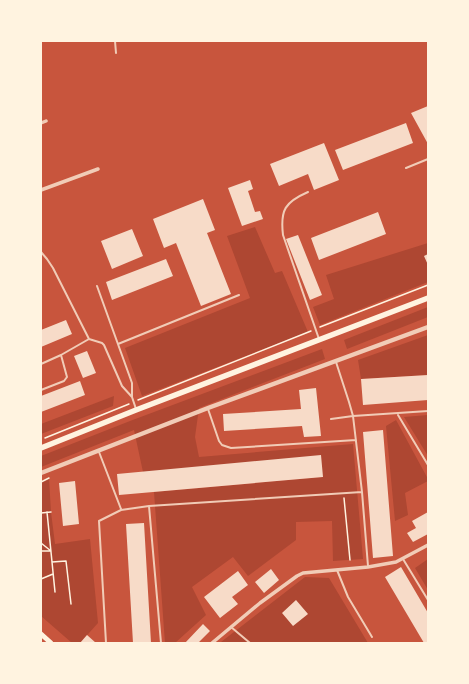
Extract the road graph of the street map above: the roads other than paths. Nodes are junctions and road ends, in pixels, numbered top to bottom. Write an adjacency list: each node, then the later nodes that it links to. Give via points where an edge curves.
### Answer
1 (115, 41): 2 (lane)
2 (116, 53)
3 (46, 121): 4 (street)
4 (41, 123)
5 (428, 159): 7 (lane)
6 (98, 168): 8 (street)
7 (406, 168)
8 (41, 190)
9 (308, 192): 16 (lane, via 297,196 289,203 284,211 282,224 283,235)
10 (41, 252): 15 (lane, via 53,268)
11 (97, 286): 17 (lane)
12 (239, 295): 17 (lane)
13 (428, 298): 16 (main road)
14 (428, 327): 19 (street)
15 (89, 339): 18 (lane); 22 (lane, via 104,345 122,386)
16 (319, 340): 24 (main road)
17 (118, 344): 22 (lane, via 132,383)
18 (61, 355): 20 (lane); 21 (lane, via 67,378)
19 (336, 361): 23 (street); 27 (lane)
20 (41, 364)
21 (41, 390)
22 (132, 397): 24 (lane)
23 (208, 408): 29 (lane, via 219,441 231,448); 31 (street)
24 (136, 410): 30 (main road)
25 (428, 412): 26 (lane)
26 (398, 414): 27 (lane); 32 (lane)
27 (353, 416): 28 (lane); 29 (lane)
28 (332, 419)
29 (356, 440): 34 (lane)
30 (41, 448)
31 (98, 451): 33 (street); 36 (lane)
32 (428, 466)
33 (41, 473)
34 (362, 492): 35 (lane); 39 (lane)
35 (149, 506): 36 (lane); 47 (lane)
36 (121, 510): 46 (lane, via 99,521)
37 (428, 544): 38 (street)
38 (403, 559): 39 (street); 41 (lane)
39 (368, 567): 40 (street)
40 (337, 569): 42 (street, via 307,572 297,576); 44 (lane, via 348,597)
41 (428, 600)
42 (231, 626): 48 (street); 49 (lane)
43 (41, 634): 45 (main road)
44 (372, 637)
45 (51, 643)
46 (106, 643)
47 (161, 643)
48 (212, 643)
49 (250, 643)

